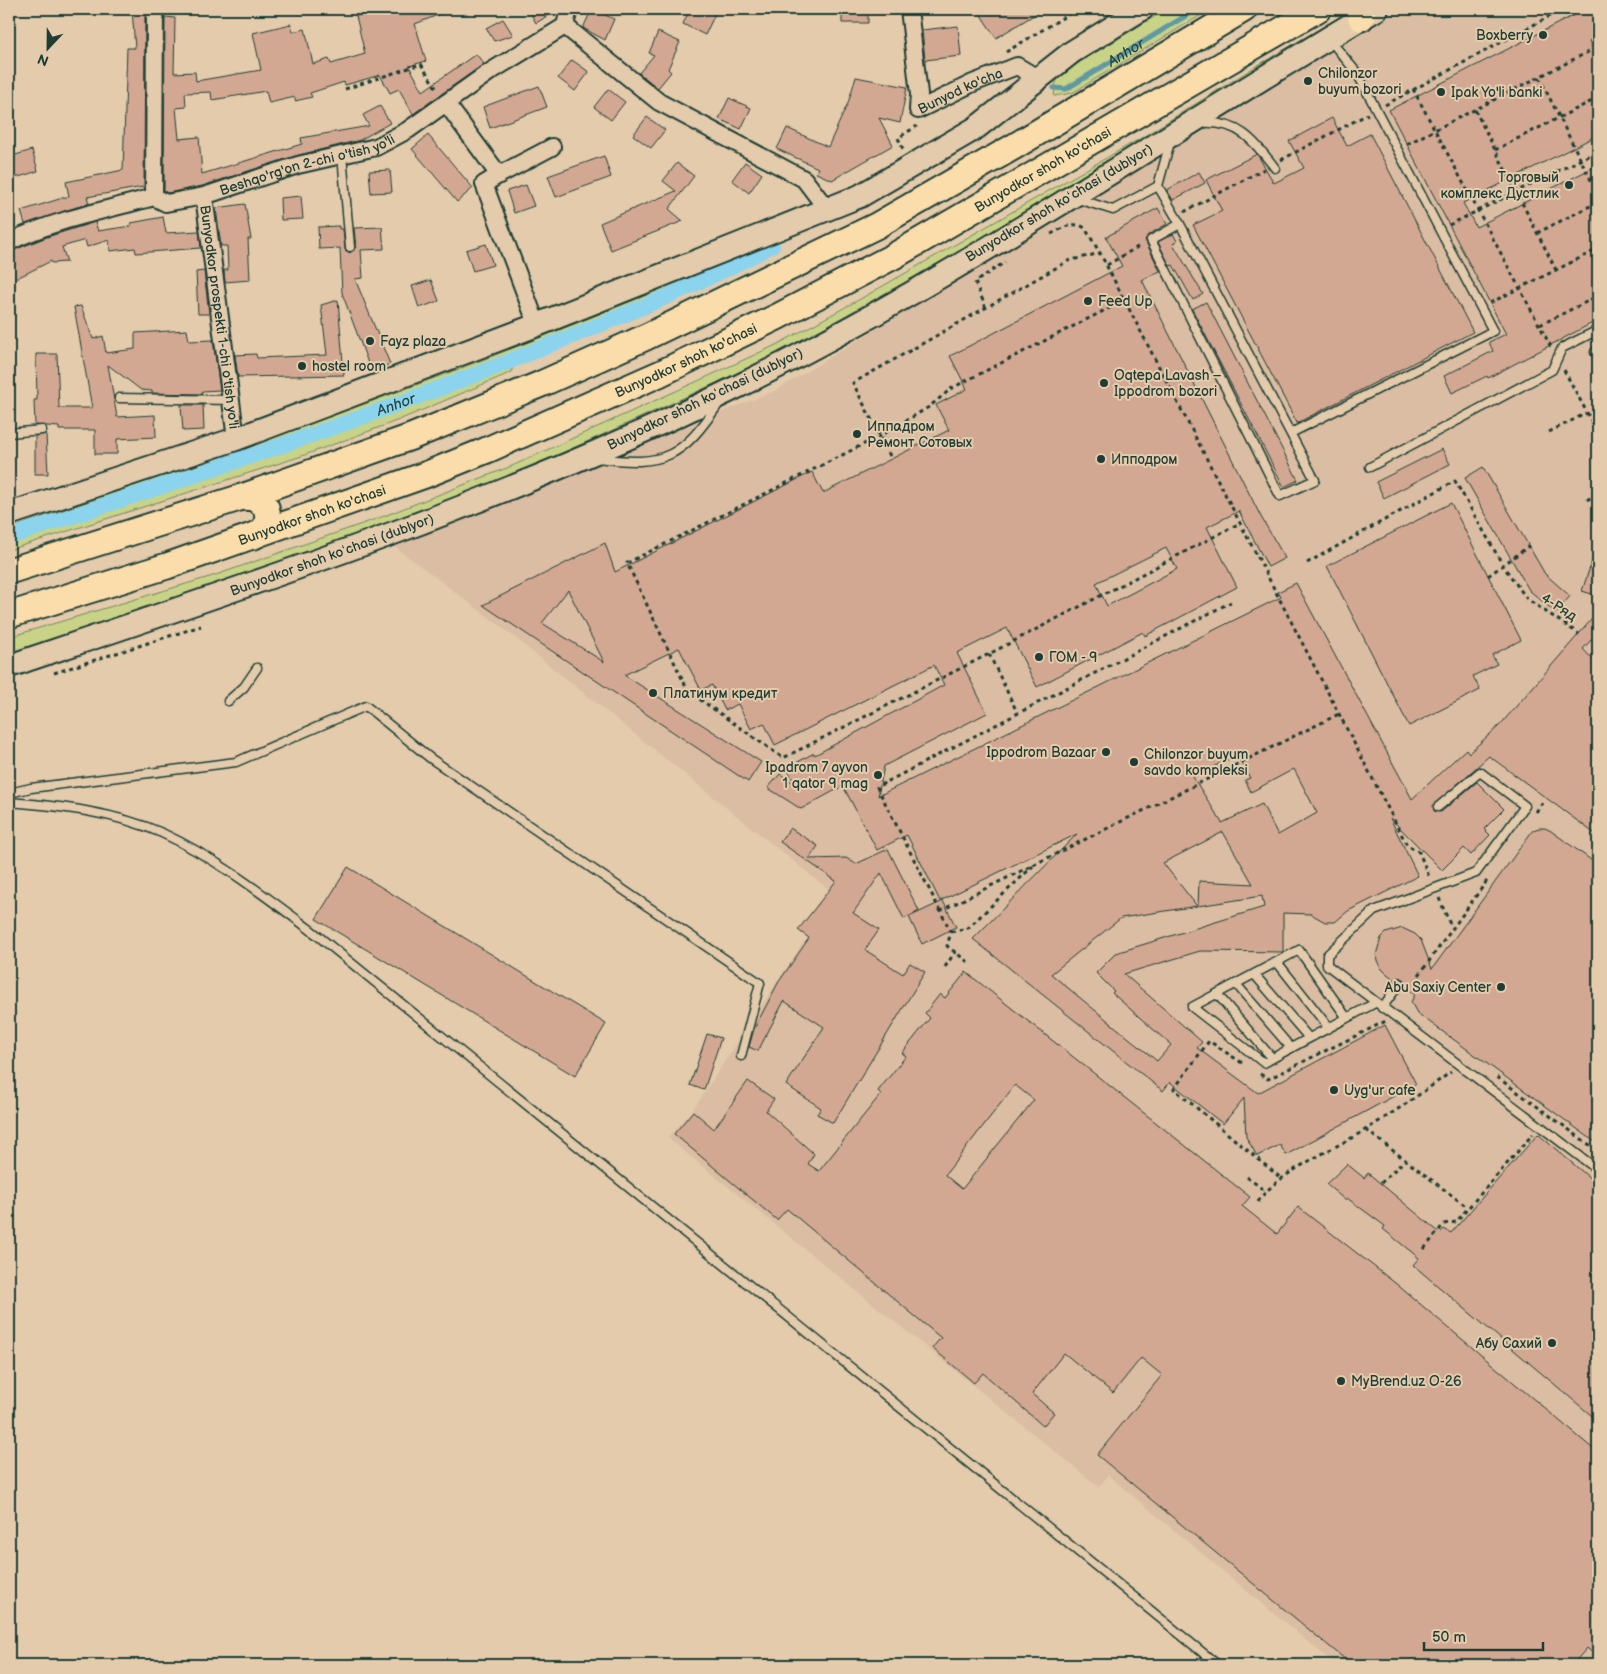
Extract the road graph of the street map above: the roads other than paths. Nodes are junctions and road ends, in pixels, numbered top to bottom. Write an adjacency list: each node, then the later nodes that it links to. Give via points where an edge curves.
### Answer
1 (155, 9): 19 (street)
2 (569, 9): 8 (street)
3 (909, 9): 10 (street, Bunyod ko'cha, via 918,110 1017,66)
4 (1142, 9): 10 (street, via 1072,52)
5 (1244, 9): 36 (main road, via 884,222 764,282 493,404)
6 (1318, 9): 38 (main road, Bunyodkor shoh ko'chasi, via 894,256 778,317 487,450)
7 (1367, 12): 9 (street, Bunyodkor shoh koʻchasi (dublyor))
8 (565, 26): 11 (street, Beshqo'rg'on 2-chi o'tish yo'li); 21 (street, via 659,102 804,179)
9 (1328, 37): 12 (street, Bunyodkor shoh koʻchasi (dublyor)); 32 (lane, via 1356,73 1493,331)
10 (1039, 79): 21 (street, via 976,128 860,196)
11 (446, 103): 14 (street, Beshqo'rg'on 2-chi o'tish yo'li, via 408,130 376,147); 16 (street)
12 (1181, 129): 15 (lane, via 1228,125 1247,135); 17 (lane); 20 (street, Bunyodkor shoh koʻchasi (dublyor))
13 (552, 147): 16 (street)
14 (342, 155): 18 (street, Beshqo'rg'on 2-chi o'tish yo'li, via 298,165); 24 (lane)
15 (1275, 168)
16 (500, 175): 25 (street, via 484,184)
17 (1158, 186): 20 (lane, via 1113,210); 22 (lane)
18 (204, 196): 19 (street, Beshqo'rg'on 2-chi o'tish yo'li, via 166,202); 29 (street, Bunyodkor prospekti 1-chi o'tish yo'li)
19 (154, 197): 23 (street, Beshqo'rg'on 2-chi o'tish yo'li, via 89,214)
20 (1071, 197): 27 (street, Bunyodkor shoh koʻchasi (dublyor), via 920,287)
21 (826, 208): 25 (street)
22 (1180, 224): 32 (lane); 32 (lane, via 1151,240 1280,496 1315,480)
23 (9, 242)
24 (350, 247)
25 (537, 325): 33 (street)
26 (1598, 330): 35 (lane, via 1562,348 1552,370)
27 (728, 391): 34 (street, Bunyodkor shoh koʻchasi (dublyor)); 34 (lane, via 694,439 667,457 638,462)
28 (119, 398): 29 (lane)
29 (231, 400): 33 (street, Bunyodkor prospekti 1-chi o'tish yo'li)
30 (42, 430): 31 (lane)
31 (9, 433)
32 (1291, 433)
33 (236, 439): 37 (street)
34 (585, 457): 41 (street, Bunyodkor shoh koʻchasi (dublyor), via 382,537)
35 (1370, 467)
36 (242, 497): 38 (main road, via 256,498 266,507 266,528); 39 (main road)
37 (9, 514)
38 (254, 536): 40 (main road, Bunyodkor shoh ko'chasi)
39 (9, 571)
40 (9, 615)
41 (9, 666)
42 (257, 668): 43 (lane, via 244,687)
43 (228, 701)
44 (9, 793): 58 (lane, via 236,762 366,706 430,758 760,983)
45 (9, 802): 61 (lane, via 53,806 128,821 191,848 251,885 320,937)
46 (1438, 807): 52 (lane, via 1480,772 1525,806 1476,873 1374,911 1327,955 1331,970)
47 (1277, 962): 48 (lane); 54 (lane, via 1299,950); 55 (lane)
48 (1254, 974): 50 (lane); 56 (lane)
49 (1400, 983): 53 (lane)
50 (1236, 984): 51 (lane); 57 (lane)
51 (1216, 994): 59 (lane); 59 (lane, via 1192,1007 1264,1062)
52 (1375, 1002): 53 (lane); 54 (lane)
53 (1382, 1008): 60 (lane)
54 (1347, 1018): 55 (lane)
55 (1328, 1028): 56 (lane)
56 (1309, 1038): 57 (lane)
57 (1291, 1048): 59 (lane)
58 (741, 1056)
59 (1272, 1058)
60 (1598, 1170)
61 (1218, 1665)

